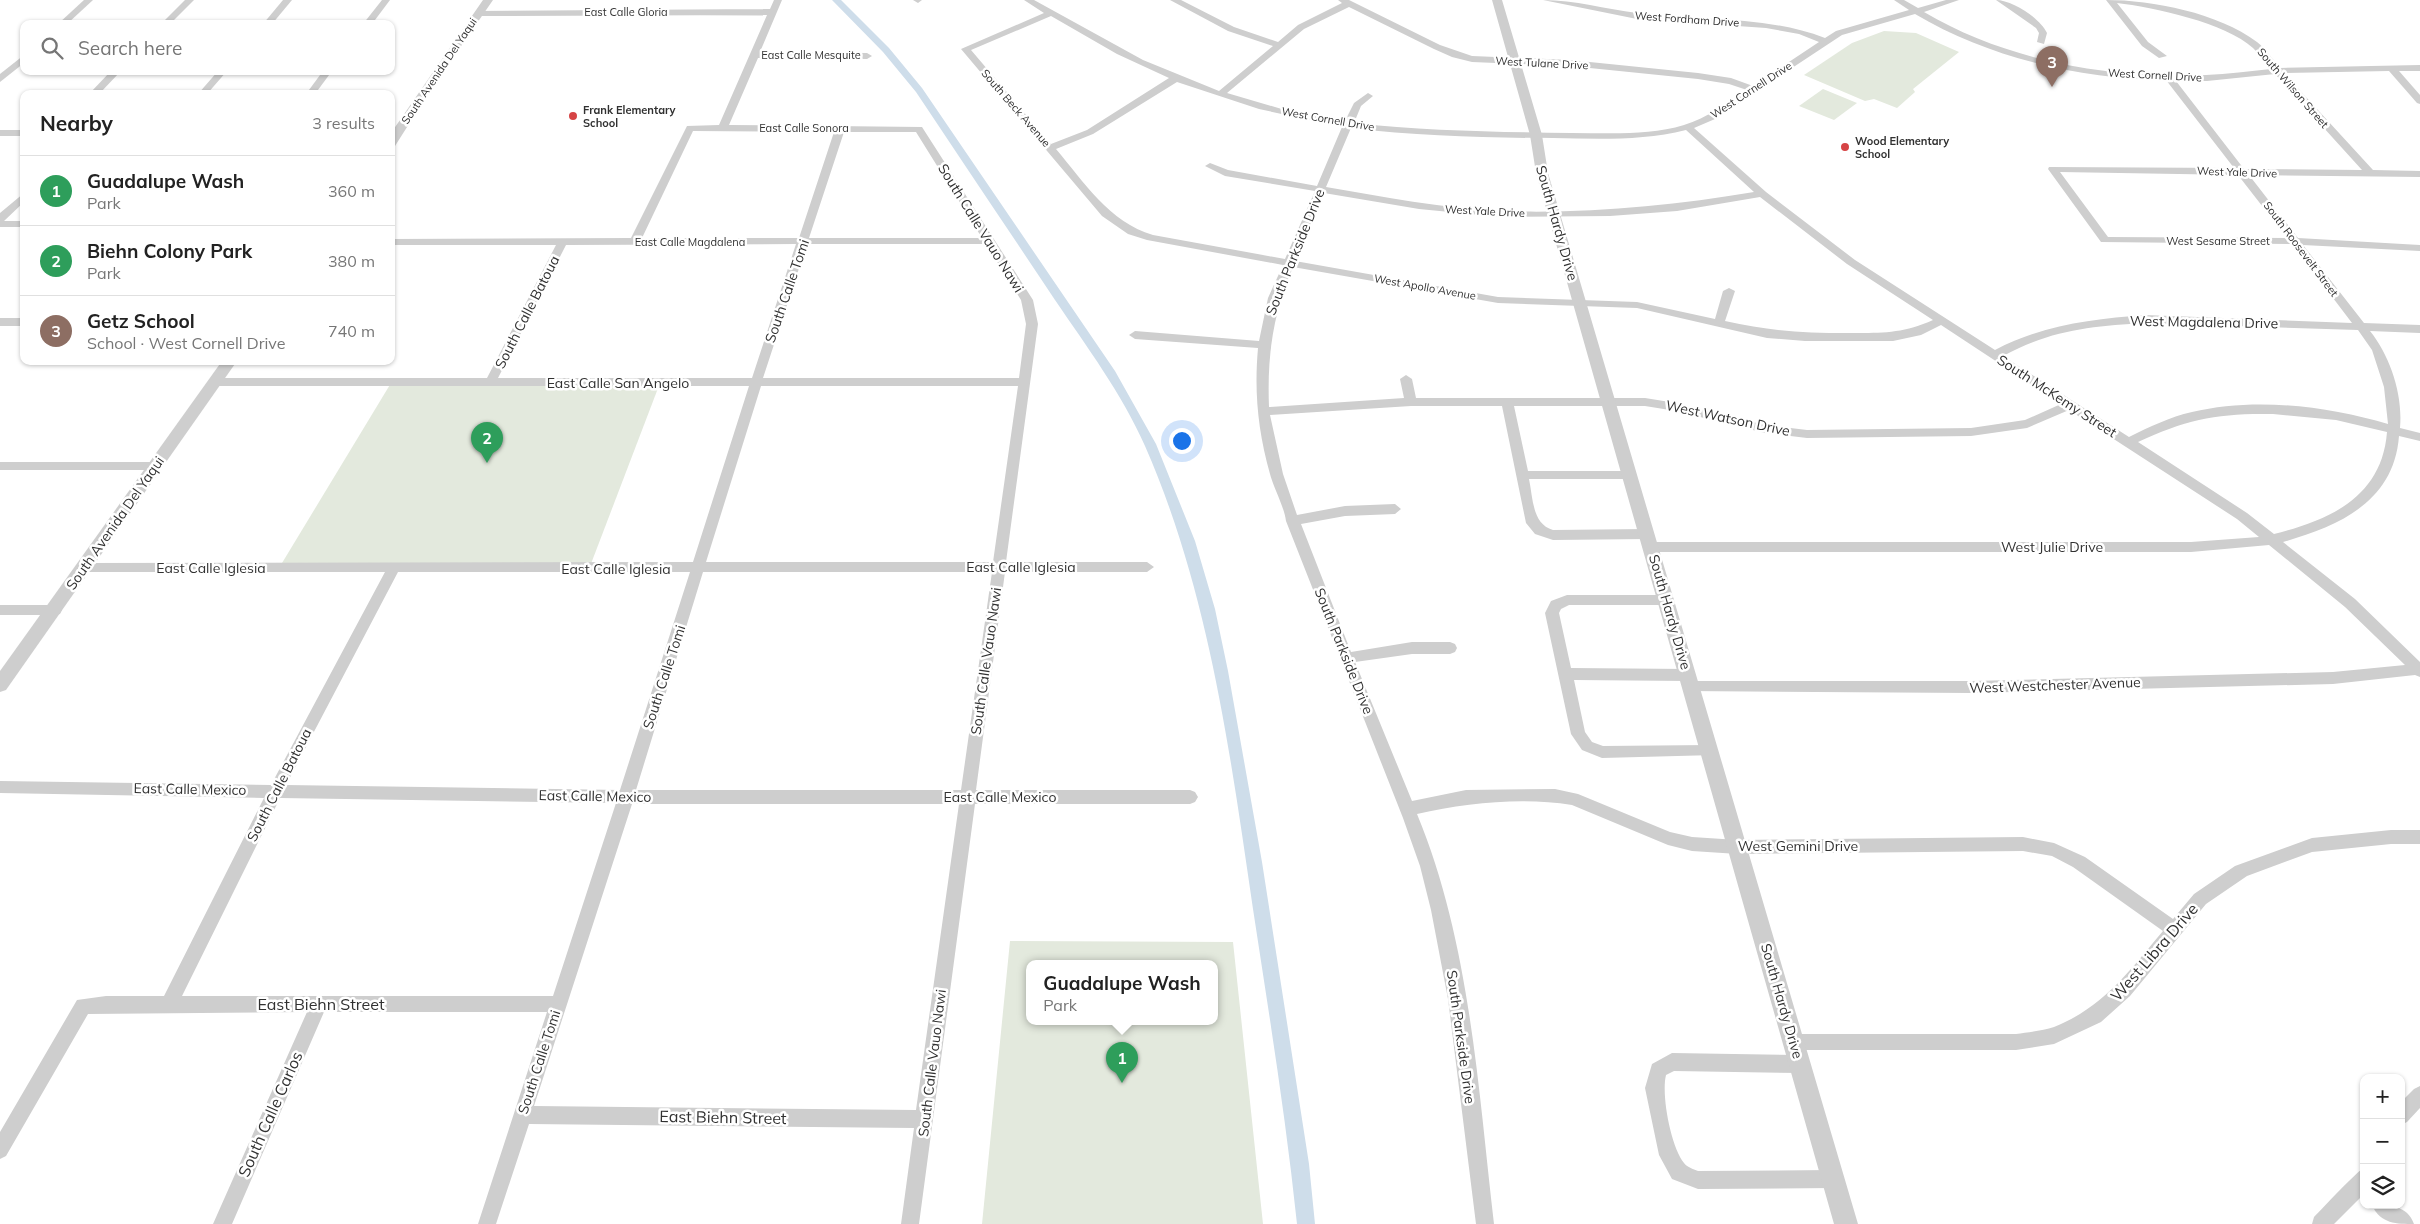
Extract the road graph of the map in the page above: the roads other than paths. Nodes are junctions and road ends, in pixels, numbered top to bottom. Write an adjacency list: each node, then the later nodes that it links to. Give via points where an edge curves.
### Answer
1 (89, 0): 21 (street)
2 (190, 0): 22 (street)
3 (288, 0): 23 (street)
4 (386, 0): 24 (street)
5 (488, 0): 20 (street, South Avenida Del Yaqui)
6 (778, 0): 18 (street)
7 (1028, 0): 19 (street, West Cornell Drive)
8 (1174, 0): 27 (street, via 1231,29)
9 (1497, 0): 31 (street, South Hardy Drive)
10 (1547, 0): 25 (street, West Fordham Drive, via 1637,16 1766,25)
11 (1898, 0): 17 (street)
12 (1955, 0): 17 (street)
13 (2000, 0): 26 (street, via 2040,27)
14 (2110, 0): 30 (street, via 2145,44)
15 (2114, 0): 35 (street, South Wilson Street, via 2148,5 2232,31 2255,45)
16 (1345, 2): 27 (street, via 1306,23); 31 (street, West Tulane Drive, via 1455,55)
17 (1914, 10): 25 (street, West Cornell Drive, via 1855,27); 40 (street, West Cornell Drive, via 1953,31 2032,58 2108,73)
18 (773, 12): 20 (street, East Calle Gloria, via 534,9); 28 (street)
19 (1051, 12): 39 (street, West Cornell Drive); 59 (street, South Beck Avenue, via 965,49)
20 (479, 13): 57 (street, South Avenida Del Yaqui)
21 (66, 20)
22 (169, 20)
23 (270, 20)
24 (370, 20)
25 (1825, 41): 42 (street, West Cornell Drive)
26 (2041, 42)
27 (1278, 45): 46 (street)
28 (754, 55): 29 (street, East Calle Mesquite); 52 (street)
29 (867, 56)
30 (2162, 56)
31 (1514, 61): 42 (street, West Tulane Drive, via 1570,63 1698,76 1731,81); 58 (street, South Hardy Drive)
32 (20, 62): 41 (street)
33 (2392, 68): 34 (street, West Cornell Drive); 35 (street, West Cornell Drive); 48 (street)
34 (2420, 68)
35 (2278, 71): 40 (street, West Cornell Drive); 62 (street, South Wilson Street, via 2315,116)
36 (112, 75): 43 (street)
37 (219, 75): 44 (street)
38 (325, 75): 45 (street)
39 (1176, 78): 46 (street, West Cornell Drive); 59 (street, via 1090,132)
40 (2169, 78): 61 (street, South Roosevelt Street)
41 (0, 79)
42 (1754, 89): 50 (street, West Cornell Drive, via 1712,117)
43 (98, 90)
44 (206, 90)
45 (313, 90)
46 (1221, 94): 49 (street, West Cornell Drive, via 1260,106)
47 (1368, 96): 49 (street, South Parkside Drive, via 1357,105)
48 (2420, 101)
49 (1348, 124): 58 (street, West Cornell Drive, via 1425,133); 64 (street, South Parkside Drive)
50 (1688, 126): 58 (street, West Cornell Drive, via 1658,134 1628,136); 65 (street, South McKemy Street)
51 (690, 128): 52 (street, East Calle Sonora); 74 (street)
52 (723, 128): 53 (street, East Calle Sonora)
53 (840, 129): 54 (street, East Calle Sonora); 78 (street, South Calle Tomi)
54 (919, 129): 75 (street, South Calle Vauo Nawi)
55 (0, 133): 56 (street)
56 (20, 133)
57 (395, 134)
58 (1536, 135): 67 (street, South Hardy Drive)
59 (1050, 148): 71 (street, South Beck Avenue, via 1106,214)
60 (1210, 166): 64 (street, West Yale Drive, via 1225,173)
61 (2241, 171): 62 (street, West Yale Drive); 72 (street, West Yale Drive, via 2053,169); 76 (street, South Roosevelt Street)
62 (2371, 174): 63 (street, West Yale Drive)
63 (2420, 174)
64 (1320, 189): 67 (street, West Yale Drive, via 1459,211); 80 (street, South Parkside Drive)
65 (1762, 194): 67 (street, West Yale Drive, via 1677,208); 83 (street, South McKemy Street, via 1852,262)
66 (20, 200): 69 (street)
67 (1554, 214): 82 (street, South Hardy Drive)
68 (20, 216): 69 (street)
69 (1, 218): 70 (street)
70 (20, 223)
71 (1132, 232): 80 (street, West Apollo Avenue)
72 (2105, 240): 76 (street, West Sesame Street)
73 (563, 241): 74 (street, East Calle Magdalena); 77 (street, East Calle Magdalena); 97 (street, South Calle Batoua)
74 (636, 241): 78 (street, East Calle Magdalena)
75 (989, 241): 78 (street, East Calle Magdalena); 95 (street, South Calle Vauo Nawi, via 1027,300 1032,324)
76 (2295, 241): 79 (street, West Sesame Street); 87 (street, South Roosevelt Street)
77 (395, 242)
78 (804, 242): 96 (street, South Calle Tomi)
79 (2420, 248)
80 (1288, 263): 82 (street, West Apollo Avenue, via 1498,300); 90 (street, South Parkside Drive, via 1274,298)
81 (1729, 290): 86 (street)
82 (1580, 303): 86 (street, West Apollo Avenue, via 1637,305); 99 (street, South Hardy Drive)
83 (1941, 321): 86 (street, West Apollo Avenue, via 1917,332 1893,337 1805,337 1767,334); 91 (street, South McKemy Street)
84 (0, 322): 85 (street)
85 (20, 322)
86 (1719, 324)
87 (2361, 326): 88 (street, West Magdalena Drive); 91 (street, West Magdalena Drive, via 2145,319 2110,321 2039,334); 103 (street, South Roosevelt Street, via 2389,368 2401,403)
88 (2420, 329)
89 (1135, 335): 90 (street)
90 (1264, 344): 102 (street, South Parkside Drive, via 1260,378)
91 (1994, 356): 101 (street, South McKemy Street)
92 (227, 365): 94 (street, South Avenida Del Yaqui)
93 (1406, 378): 100 (street)
94 (214, 382): 97 (street, East Calle San Angelo); 107 (street, South Avenida Del Yaqui)
95 (1022, 382): 96 (street, East Calle San Angelo); 115 (street, South Calle Vauo Nawi)
96 (756, 383): 97 (street, East Calle San Angelo); 118 (street, South Calle Tomi)
97 (490, 384)
98 (1507, 400): 99 (street, West Watson Drive); 100 (street, West Watson Drive); 108 (street)
99 (1608, 401): 101 (street, West Watson Drive, via 1676,407 1765,429 1807,434 1971,432 2027,424); 109 (street, South Hardy Drive)
100 (1412, 402): 102 (street, West Watson Drive)
101 (2069, 405): 105 (street, South McKemy Street)
102 (1262, 411): 111 (street, South Parkside Drive, via 1271,461)
103 (2402, 433): 104 (street); 105 (street, via 2322,414 2220,412 2162,425); 113 (street, West Julie Drive, via 2397,461 2358,508 2320,527)
104 (2420, 437)
105 (2128, 442): 113 (street, South McKemy Street, via 2242,516)
106 (0, 466): 107 (street)
107 (154, 466): 114 (street, South Avenida Del Yaqui)
108 (1523, 475): 109 (street); 112 (street, West Julie Drive, via 1532,522 1540,531 1552,535)
109 (1630, 475): 112 (street, South Hardy Drive)
110 (1395, 509): 111 (street, via 1345,511)
111 (1292, 521): 123 (street, South Parkside Drive)
112 (1649, 540): 113 (street, West Julie Drive, via 2191,547); 119 (street, South Hardy Drive)
113 (2273, 540): 124 (street, South McKemy Street, via 2350,603)
114 (85, 567): 117 (street, East Calle Iglesia); 121 (street, South Avenida Del Yaqui)
115 (999, 567): 116 (street, East Calle Iglesia); 118 (street, East Calle Iglesia); 132 (street, South Calle Vauo Nawi)
116 (1147, 567)
117 (393, 568): 118 (street, East Calle Iglesia); 130 (street, South Calle Batoua)
118 (698, 568): 131 (street, South Calle Tomi)
119 (1667, 600): 125 (street, via 1568,600 1556,605 1552,613); 126 (street, South Hardy Drive)
120 (0, 610): 121 (street)
121 (54, 610): 127 (street, South Avenida Del Yaqui)
122 (1450, 648): 123 (street, via 1412,648)
123 (1346, 658): 134 (street, South Parkside Drive)
124 (2419, 670): 126 (street, West Westchester Avenue, via 2333,678 1971,687)
125 (1566, 674): 126 (street, West Westchester Avenue); 128 (street, via 1578,734 1587,746 1602,752)
126 (1689, 681): 128 (street, South Hardy Drive)
127 (0, 685)
128 (1710, 752): 136 (street, South Hardy Drive)
129 (0, 786): 130 (street, East Calle Mexico)
130 (276, 790): 131 (street, East Calle Mexico); 138 (street, South Calle Batoua)
131 (626, 797): 132 (street, East Calle Mexico); 140 (street, South Calle Tomi)
132 (968, 797): 133 (street, East Calle Mexico); 146 (street, South Calle Vauo Nawi)
133 (1190, 797)
134 (1407, 809): 136 (street, West Gemini Drive, via 1466,797 1555,796 1573,799 1668,838 1692,844); 154 (street, South Parkside Drive, via 1428,864 1446,936 1459,1012)
135 (2420, 837): 137 (street, West Libra Drive, via 2312,845 2241,871 2200,899)
136 (1738, 847): 137 (street, West Gemini Drive, via 2030,846 2054,850 2079,862); 141 (street, South Hardy Drive)
137 (2175, 930): 141 (street, West Libra Drive, via 2124,990 2095,1016 2054,1036 2016,1042)
138 (169, 1004): 139 (street, East Biehn Street); 147 (street, East Biehn Street, via 83,1006)
139 (319, 1004): 140 (street, East Biehn Street); 151 (street, South Calle Carlos)
140 (559, 1004): 145 (street, South Calle Tomi)
141 (1794, 1042): 142 (street, South Hardy Drive)
142 (1800, 1064): 148 (street, South Hardy Drive); 148 (street, via 1672,1062 1658,1070 1654,1088 1668,1155 1679,1172 1698,1180)
143 (2420, 1095): 144 (street)
144 (2405, 1112)
145 (522, 1115): 146 (street, East Biehn Street); 152 (street, South Calle Tomi)
146 (925, 1119): 153 (street, South Calle Vauo Nawi)
147 (0, 1150)
148 (1833, 1179): 155 (street, South Hardy Drive)
149 (2360, 1187): 156 (street)
150 (2386, 1209): 157 (street)
151 (222, 1224)
152 (487, 1224)
153 (910, 1224)
154 (1485, 1224)
155 (1846, 1224)
156 (2321, 1224)
157 (2405, 1224)

